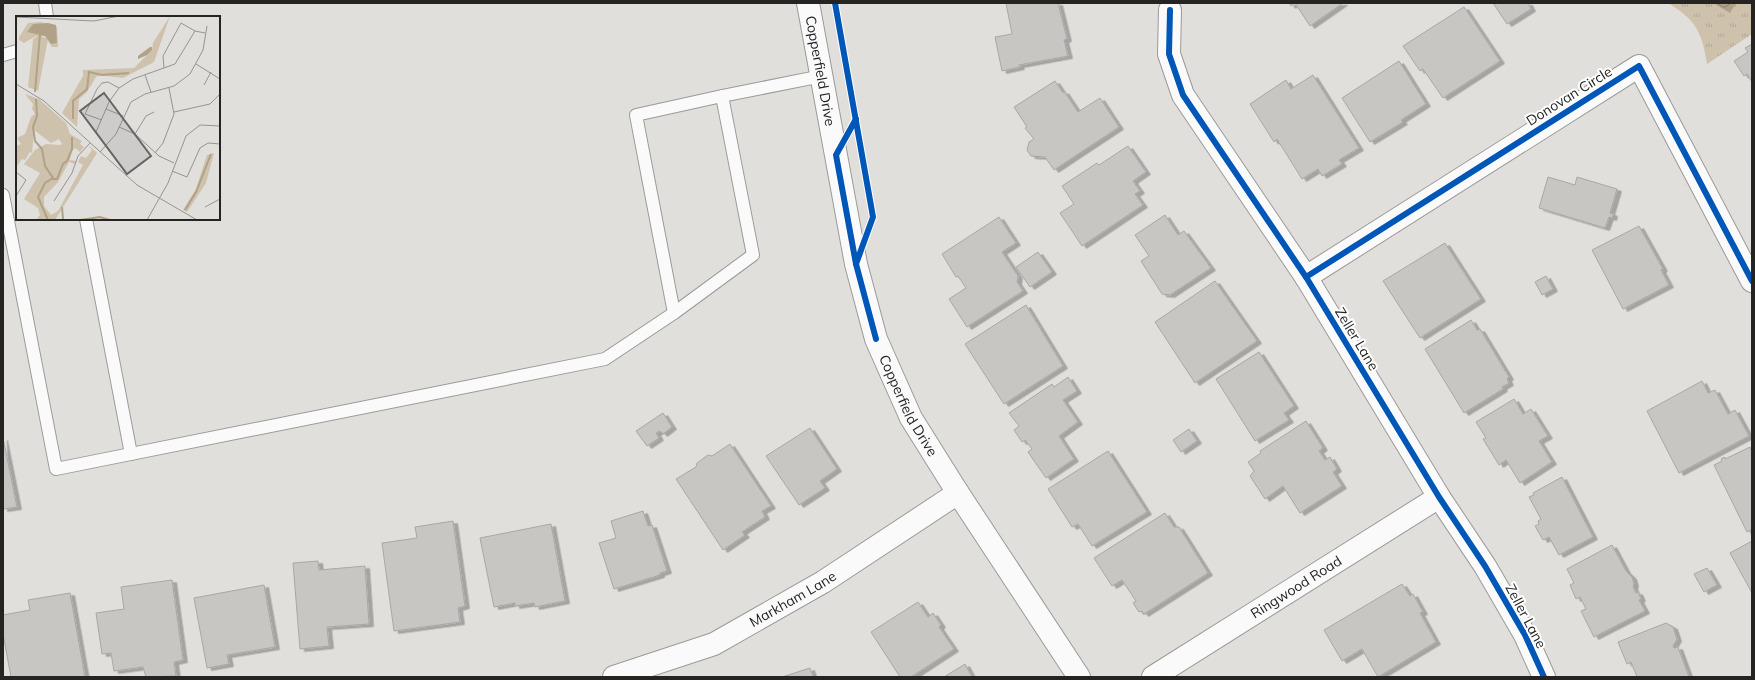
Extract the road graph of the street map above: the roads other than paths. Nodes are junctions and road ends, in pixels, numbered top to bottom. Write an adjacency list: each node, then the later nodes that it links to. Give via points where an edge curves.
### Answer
1 (44, 3): 4 (lane)
2 (808, 3): 7 (street, Copperfield Drive)
3 (1170, 10): 11 (street, Zeller Lane, via 1169,54 1182,95)
4 (47, 16)
5 (16, 51): 6 (lane)
6 (3, 55)
7 (822, 76): 8 (lane); 15 (street, Copperfield Drive, via 856,264 876,339 911,418)
8 (722, 96): 13 (lane, via 753,256); 13 (lane, via 636,115)
9 (3, 195): 14 (lane, via 56,469)
10 (86, 220): 14 (lane)
11 (1306, 277): 12 (street, Donovan Circle, via 1639,66); 16 (street, Zeller Lane)
12 (1752, 281)
13 (674, 313): 14 (lane, via 605,359)
14 (131, 454)
15 (958, 493): 17 (street, Markham Lane, via 823,582 714,644); 18 (street, Copperfield Drive)
16 (1439, 498): 19 (street, Ringwood Road); 20 (street, Zeller Lane, via 1485,566 1525,635)
17 (618, 677)
18 (1079, 677)
19 (1154, 677)
20 (1544, 677)

